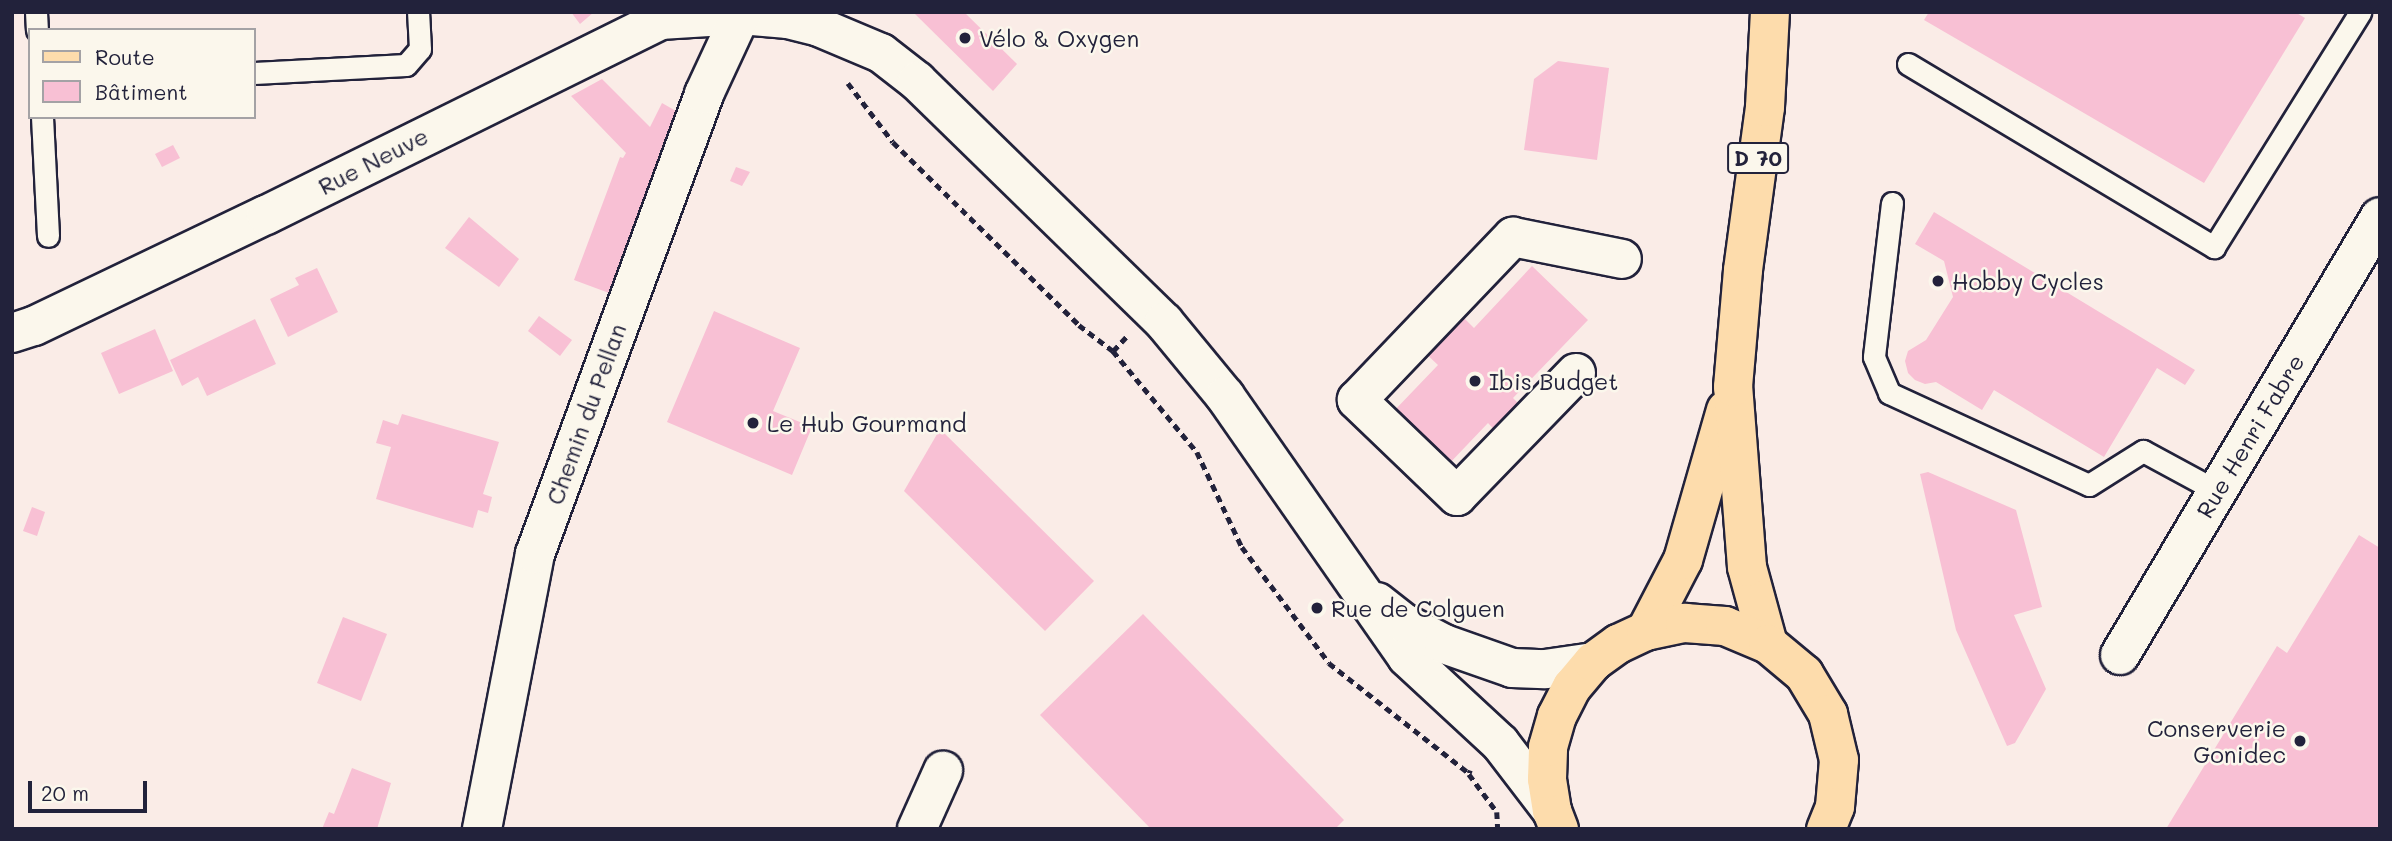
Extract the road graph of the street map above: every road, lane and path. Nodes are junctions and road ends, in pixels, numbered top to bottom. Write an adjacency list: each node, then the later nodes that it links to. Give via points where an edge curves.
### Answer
1 (418, 12): 9 (lane, via 421,49 406,65)
2 (859, 12): 7 (street)
3 (1770, 12): 18 (main road, D 70, via 1765,107)
4 (2360, 12): 8 (lane, via 2214,247)
5 (741, 14): 6 (street, Rue Neuve); 16 (street, Rue Neuve, via 660,20); 29 (street, Chemin du Pellan, via 704,94 535,554)
6 (799, 19): 7 (street, Rue Neuve); 15 (path, via 893,142 1079,325 1113,351)
7 (881, 53): 15 (street, via 960,120)
8 (1908, 64)
9 (256, 73)
10 (42, 119): 13 (lane)
11 (1892, 203): 19 (lane, via 1874,357 1889,393 2089,485 2143,451)
12 (2380, 217): 19 (street, Rue Henri Fabre)
13 (48, 236)
14 (1622, 259): 17 (street, via 1513,237 1357,400 1457,496)
15 (1152, 311): 20 (street, via 1225,396)
16 (13, 334)
17 (1576, 373)
18 (1733, 387): 21 (main road, D 70, via 1683,560); 22 (main road, D 70, via 1747,567)
19 (2217, 491): 23 (street, Rue Henri Fabre)
20 (1364, 593): 24 (street, via 1404,622 1471,656 1512,668); 27 (street, via 1407,657 1500,743)
21 (1646, 631): 22 (main road, via 1685,623 1725,626); 24 (main road)
22 (1768, 644): 28 (main road, via 1804,674 1828,714 1839,760)
23 (2120, 655)
24 (1593, 662): 27 (main road, via 1572,687 1548,747 1547,779)
25 (943, 771): 30 (street)
26 (1469, 773): 31 (path, via 1497,812)
27 (1556, 820)
28 (1835, 821)
29 (482, 829)
30 (917, 829)
31 (1498, 829)

